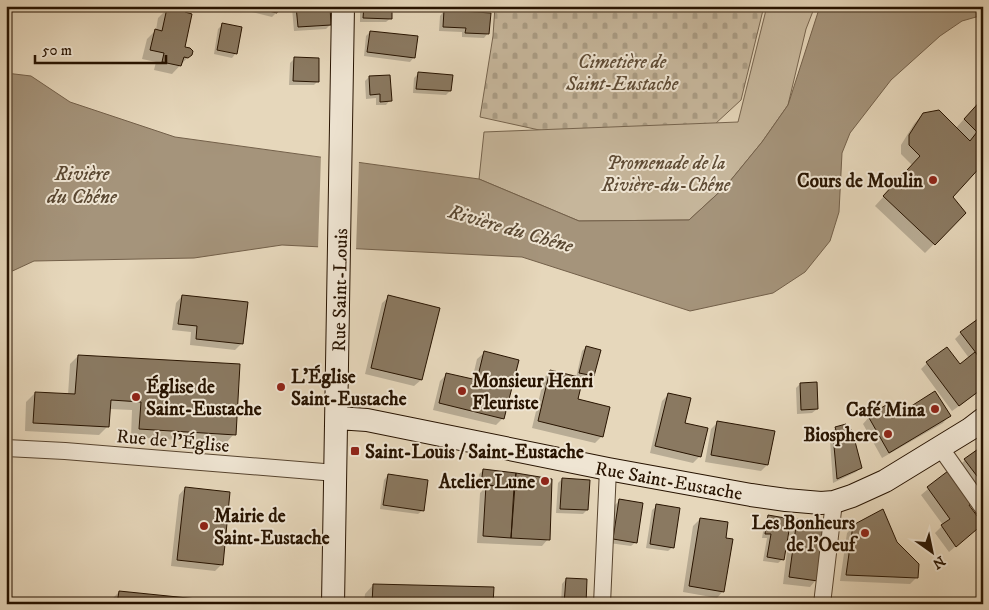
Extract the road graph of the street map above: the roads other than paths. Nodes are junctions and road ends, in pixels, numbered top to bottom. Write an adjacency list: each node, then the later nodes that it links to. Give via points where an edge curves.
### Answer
1 (343, 6): 2 (street, Rue Saint-Louis)
2 (337, 418): 6 (street, Rue Saint-Eustache, via 367,420); 7 (street, Rue Saint-Louis)
3 (983, 419): 4 (street, Rue Saint-Eustache)
4 (940, 447): 8 (street, Rue Saint-Eustache, via 885,481); 9 (street)
5 (6, 448): 7 (street, Rue de l'Église)
6 (608, 469): 8 (street, Rue Saint-Eustache, via 777,499); 11 (street)
7 (336, 473): 10 (street, Rue Saint-Louis)
8 (834, 502): 12 (street)
9 (983, 508)
10 (333, 604)
11 (602, 604)
12 (822, 604)

